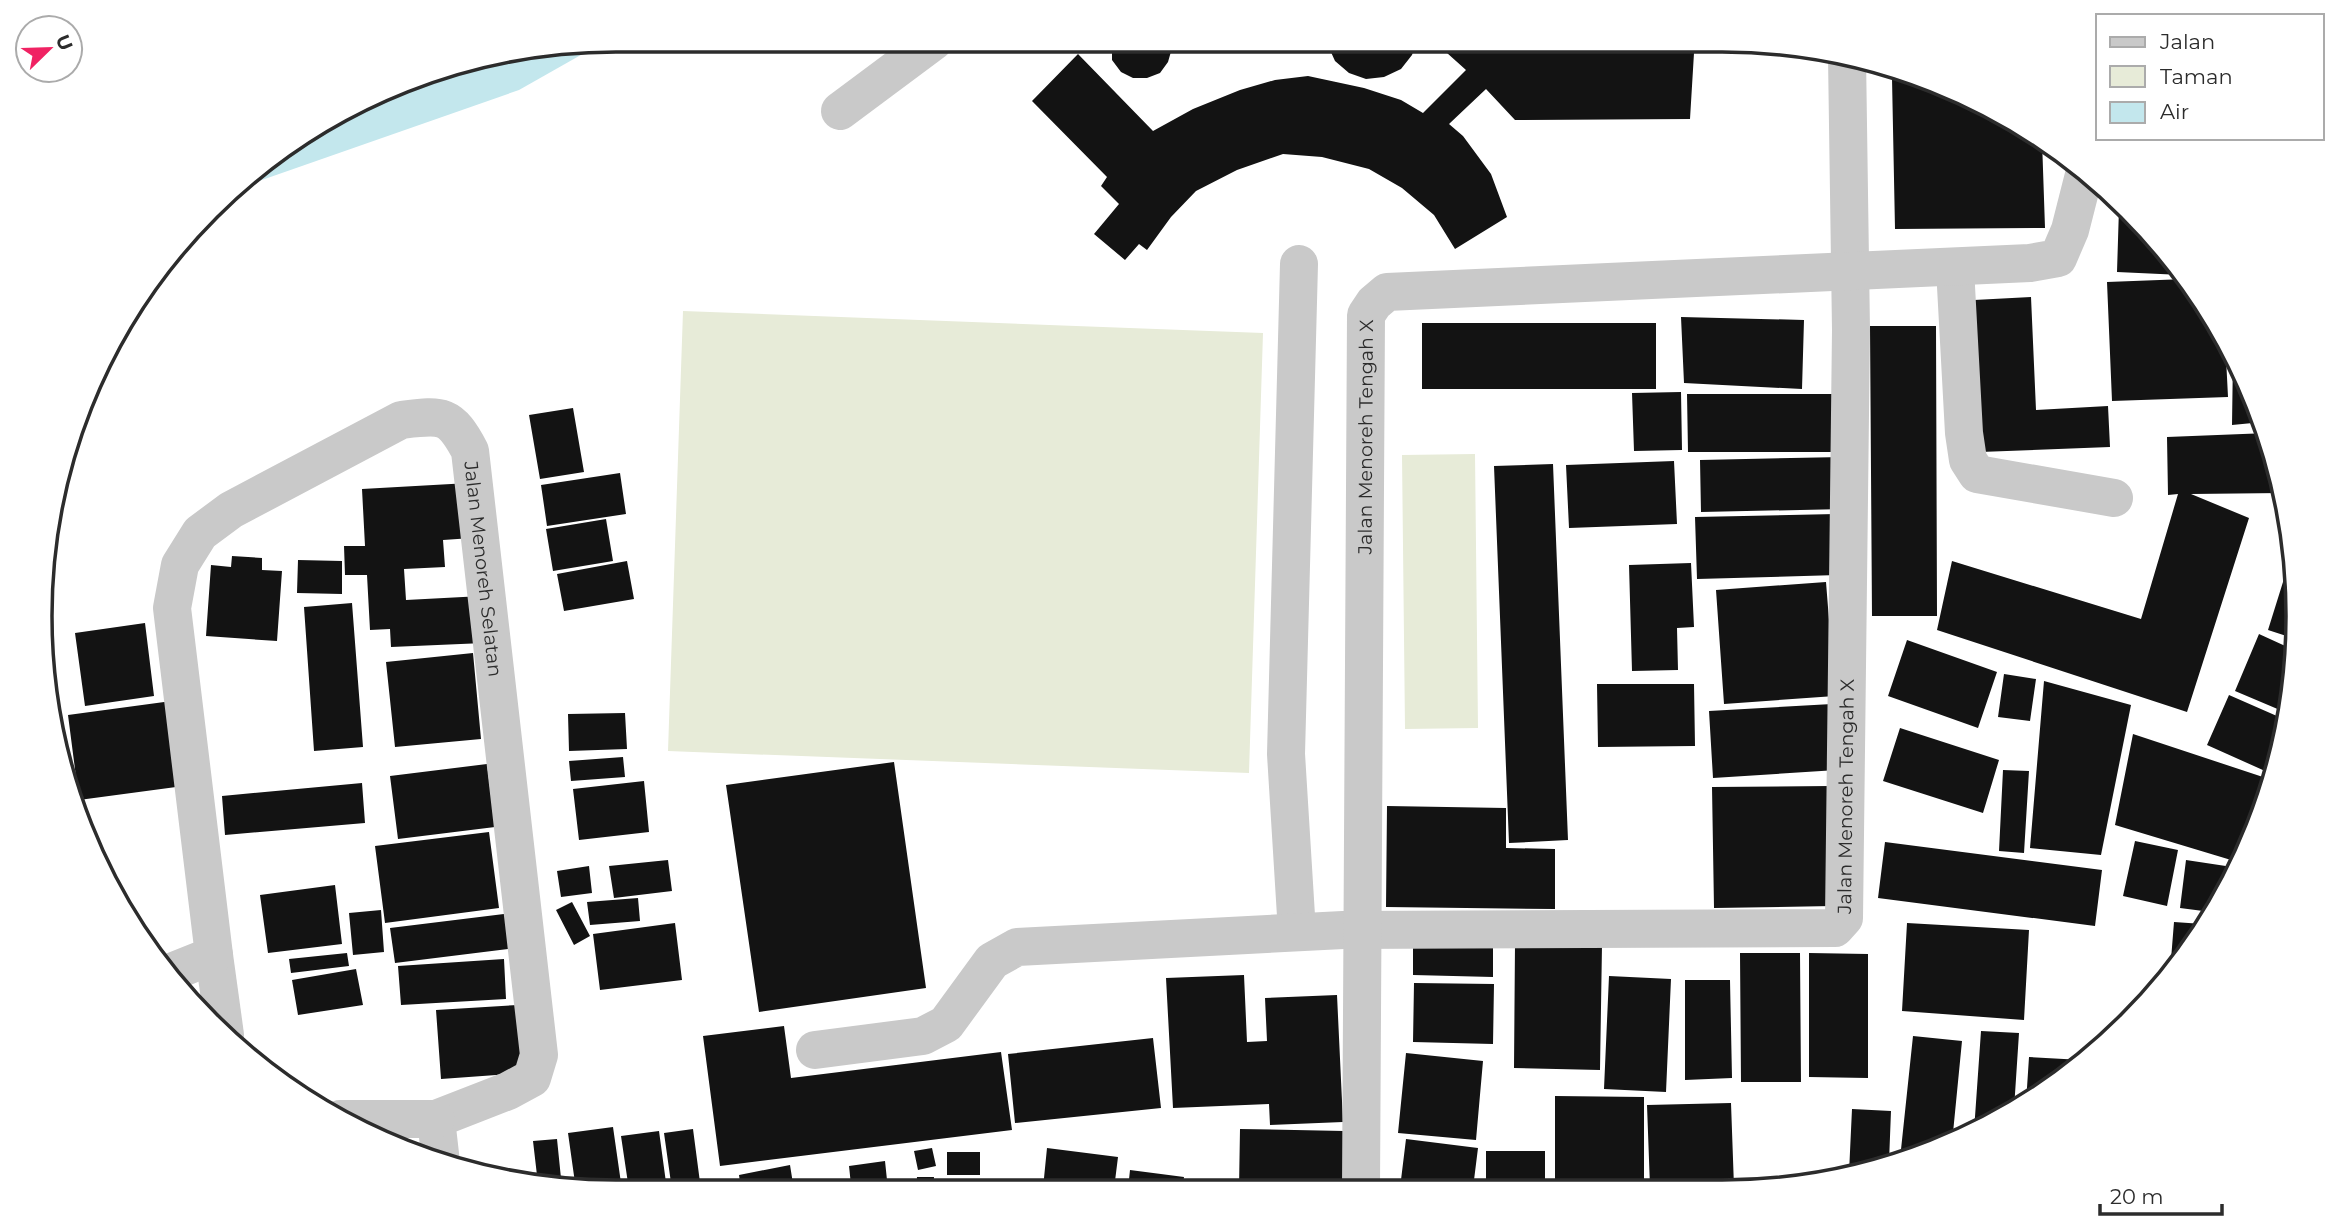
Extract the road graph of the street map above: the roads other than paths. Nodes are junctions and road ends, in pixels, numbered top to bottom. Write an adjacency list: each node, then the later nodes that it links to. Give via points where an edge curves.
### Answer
1 (919, 52): 3 (street)
2 (1847, 67): 7 (street, Jalan Menoreh Tengah X)
3 (840, 111)
4 (2084, 184): 6 (street, Jalan Menoreh Tengah X, via 2058,258)
5 (1299, 264): 10 (street, via 1286,754)
6 (1955, 268): 7 (street, Jalan Menoreh Tengah X); 8 (street, via 1964,433 1968,460 1977,474)
7 (1850, 272): 9 (street, Jalan Menoreh Tengah X, via 1387,292 1374,303 1366,315); 9 (street, Jalan Menoreh Tengah X, via 1844,918 1835,928)
8 (2114, 498)
9 (1353, 930): 10 (street, Jalan Menoreh Tengah X); 18 (street, Jalan Menoreh Tengah X)
10 (1297, 932): 14 (street, Jalan Menoreh Tengah X, via 1017,947 992,961 946,1024 923,1036)
11 (214, 955): 12 (street); 13 (street, Jalan Menoreh Selatan); 16 (street, Jalan Menoreh Selatan, via 172,608 180,565 200,533 231,510 401,420 433,416 457,426 470,451 539,1055 532,1078)
12 (178, 970)
13 (223, 1019)
14 (815, 1050)
15 (363, 1119): 16 (street)
16 (436, 1119): 17 (street)
17 (440, 1151)
18 (1361, 1180)

